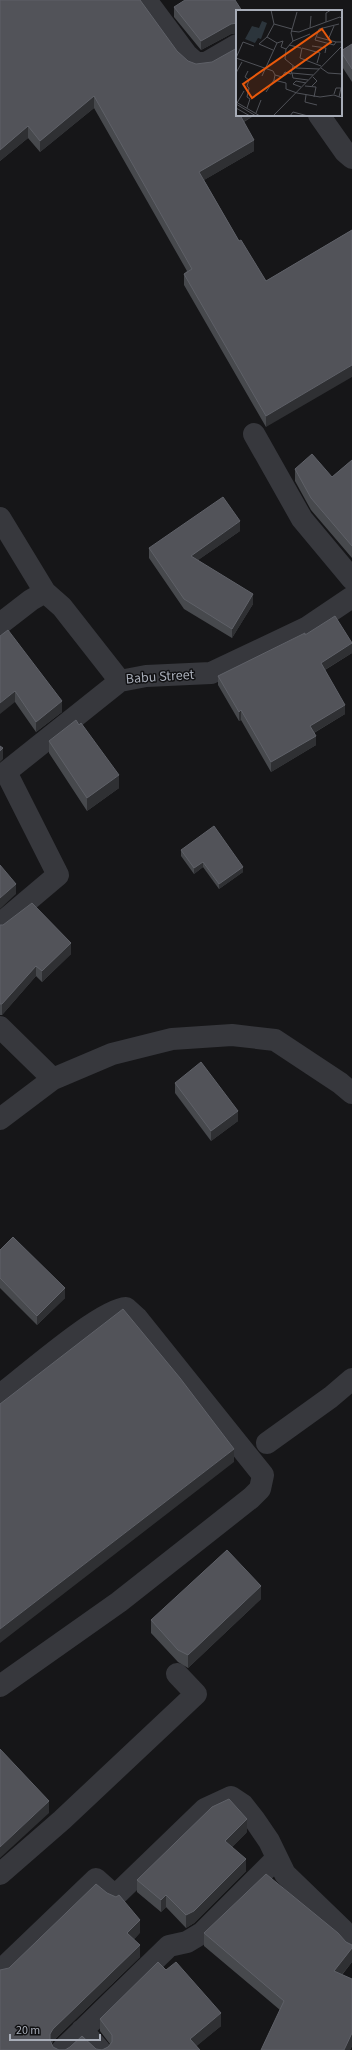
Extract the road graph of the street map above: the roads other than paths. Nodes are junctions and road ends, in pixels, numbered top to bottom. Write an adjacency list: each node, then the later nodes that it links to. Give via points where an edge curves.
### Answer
1 (146, 0): 2 (street, via 187,55 196,63 206,63)
2 (236, 46)
3 (320, 116): 4 (street, via 344,152)
4 (352, 158)
5 (254, 434): 7 (street, via 302,519)
6 (0, 518): 8 (street, Babu Street)
7 (352, 578)
8 (45, 592): 10 (street); 11 (street, Babu Street, via 62,607)
9 (352, 597): 11 (street, Babu Street, via 306,628 211,673 146,676)
10 (0, 624)
11 (120, 681): 12 (street, via 6,772 58,875)
12 (0, 924)
13 (0, 1027): 14 (street)
14 (53, 1079): 15 (street, via 112,1054 172,1039 232,1035 275,1040 340,1082); 16 (street)
15 (352, 1093)
16 (0, 1119)
17 (352, 1379): 19 (street)
18 (0, 1395): 21 (street, via 93,1323 118,1308 126,1308 137,1318 264,1475 260,1489 251,1498 119,1602)
19 (267, 1444)
20 (177, 1674): 23 (street, via 196,1694 62,1820)
21 (0, 1686)
22 (277, 1858): 24 (street, via 285,1874 343,1930); 25 (street, via 254,1819 243,1805 231,1797 206,1809 115,1896 96,1879); 26 (street, via 202,1933 186,1942 168,1946)
23 (0, 1874)
24 (352, 1945)
25 (0, 1971)
26 (82, 2030): 27 (street); 28 (street)
27 (62, 2050)
28 (100, 2050)

